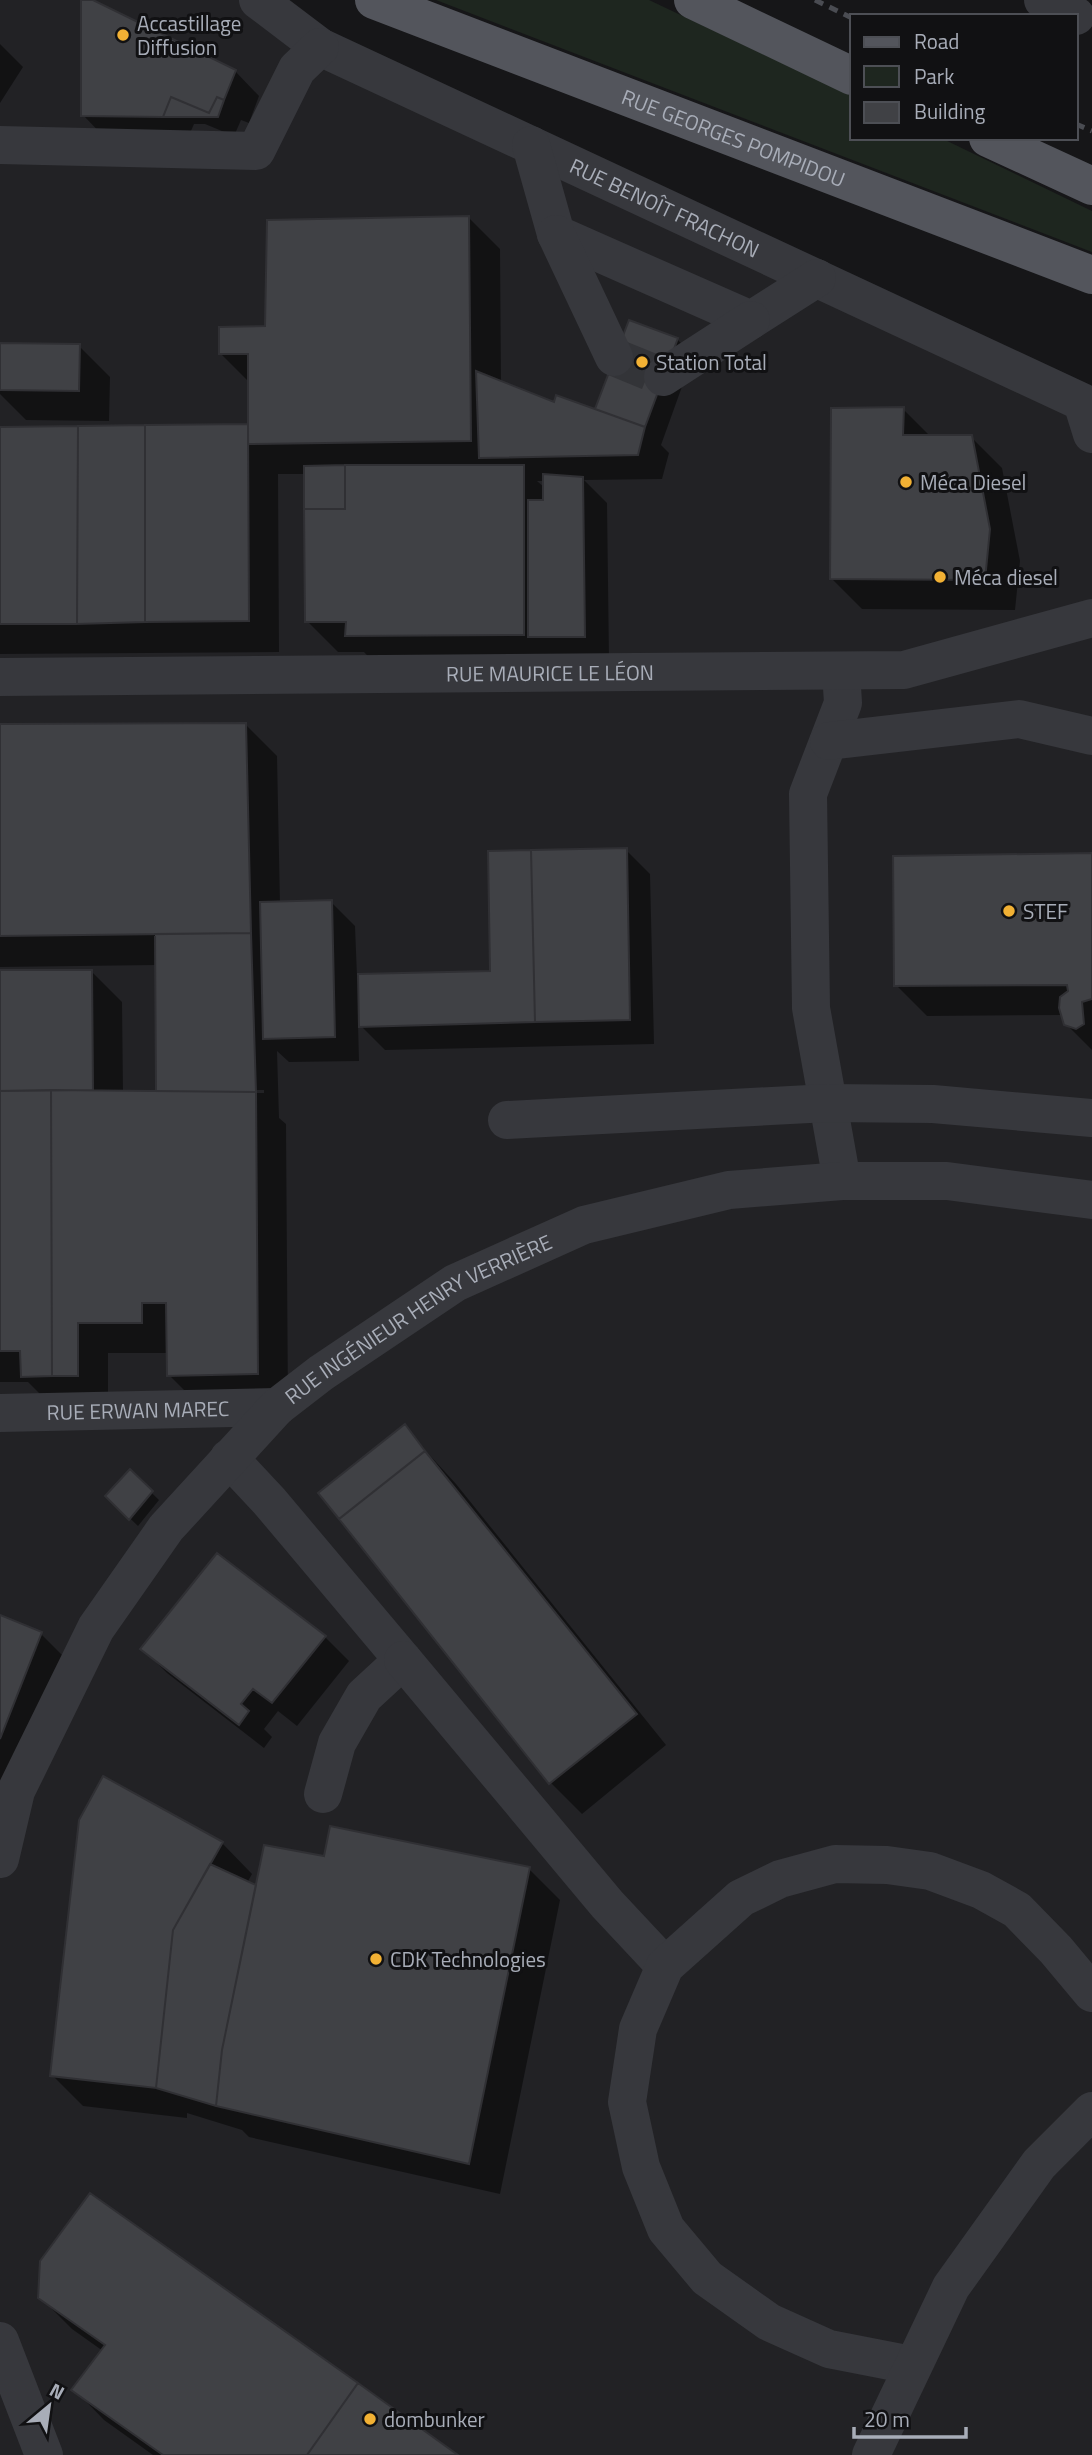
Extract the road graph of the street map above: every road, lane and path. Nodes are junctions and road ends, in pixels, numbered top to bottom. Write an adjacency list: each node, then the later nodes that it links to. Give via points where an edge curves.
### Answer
1 (258, 0): 6 (street, RUE BENOÎT FRACHON)
2 (374, 0): 13 (main road, RUE GEORGES POMPIDOU)
3 (693, 0): 7 (main road)
4 (1043, 0): 5 (street)
5 (1072, 14)
6 (320, 47): 9 (street, via 298,69 256,151); 10 (street, RUE BENOÎT FRACHON)
7 (850, 75)
8 (992, 140): 11 (main road)
9 (0, 145)
10 (531, 145): 12 (street); 14 (street, RUE BENOÎT FRACHON)
11 (1092, 186)
12 (556, 233): 15 (street); 16 (street)
13 (1092, 275)
14 (817, 278): 15 (street); 18 (street, RUE BENOÎT FRACHON)
15 (751, 320): 17 (street)
16 (614, 357)
17 (663, 377)
18 (1087, 418)
19 (1092, 618): 20 (street, RUE MAURICE LE LÉON, via 904,670)
20 (841, 671): 21 (street, RUE MAURICE LE LÉON); 23 (street, via 843,703)
21 (0, 677)
22 (1092, 736): 23 (street, via 1019,719)
23 (829, 741): 24 (street, via 808,794 811,1009)
24 (828, 1103): 25 (street, via 933,1104); 26 (street); 27 (street)
25 (1092, 1118)
26 (507, 1120)
27 (842, 1181): 28 (street, RUE INGÉNIEUR HENRY VERRIÈRE, via 947,1181); 29 (street, RUE INGÉNIEUR HENRY VERRIÈRE, via 729,1190 584,1225 455,1283)
28 (1092, 1200)
29 (276, 1407): 30 (street, RUE ERWAN MAREC); 31 (street, RUE INGÉNIEUR HENRY VERRIÈRE)
30 (0, 1413)
31 (229, 1458): 32 (street); 34 (street, RUE INGÉNIEUR HENRY VERRIÈRE, via 166,1528 96,1628 16,1791)
32 (402, 1660): 33 (street, via 364,1696 337,1743); 35 (street, via 607,1904)
33 (323, 1794)
34 (0, 1858)
35 (665, 1966): 36 (street, via 741,1898 780,1879 835,1864 887,1865 930,1871 1017,1910); 39 (street, via 638,2029 627,2102 641,2167 666,2228 707,2278 769,2322 829,2349)
36 (1092, 1993)
37 (1092, 2111): 39 (street, via 1039,2164 950,2287)
38 (0, 2341): 40 (street)
39 (911, 2365): 41 (street)
40 (44, 2455)
41 (871, 2455)

